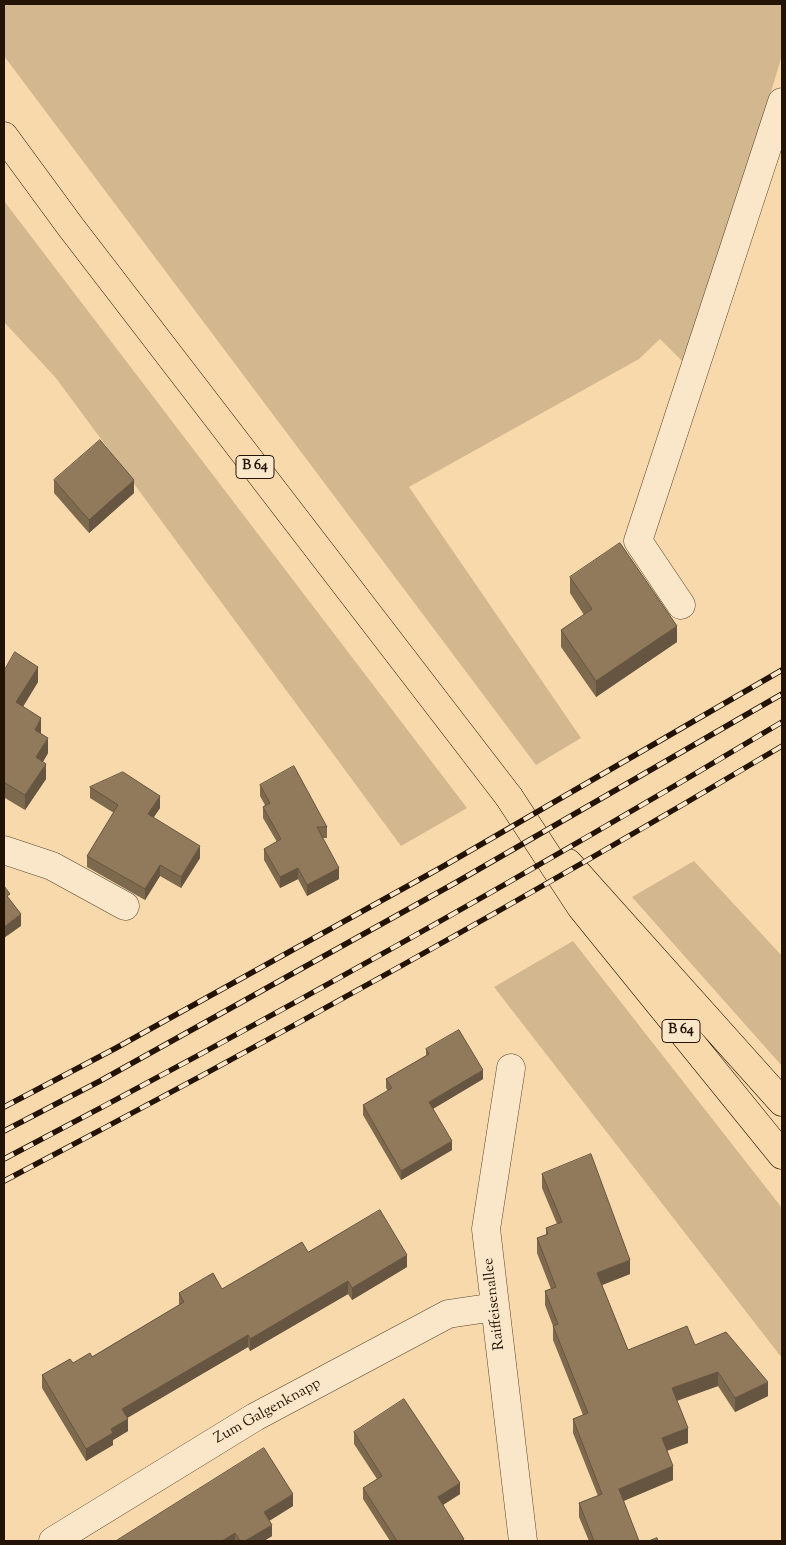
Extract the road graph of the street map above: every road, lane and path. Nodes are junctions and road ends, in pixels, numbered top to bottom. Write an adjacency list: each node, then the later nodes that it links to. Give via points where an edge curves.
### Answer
1 (782, 102): 3 (street, via 638,541)
2 (4, 136): 4 (main road, B 64)
3 (680, 605)
4 (509, 797): 8 (main road, B 64); 9 (main road, B 64, via 581,906)
5 (4, 850): 6 (street, via 52,866)
6 (125, 906)
7 (511, 1068): 10 (street, Raiffeisenallee, via 486,1230)
8 (782, 1102)
9 (782, 1155)
10 (495, 1307): 11 (street, Zum Galgenknapp, via 448,1314 255,1417); 12 (street, Raiffeisenallee)
11 (52, 1541)
12 (523, 1541)

